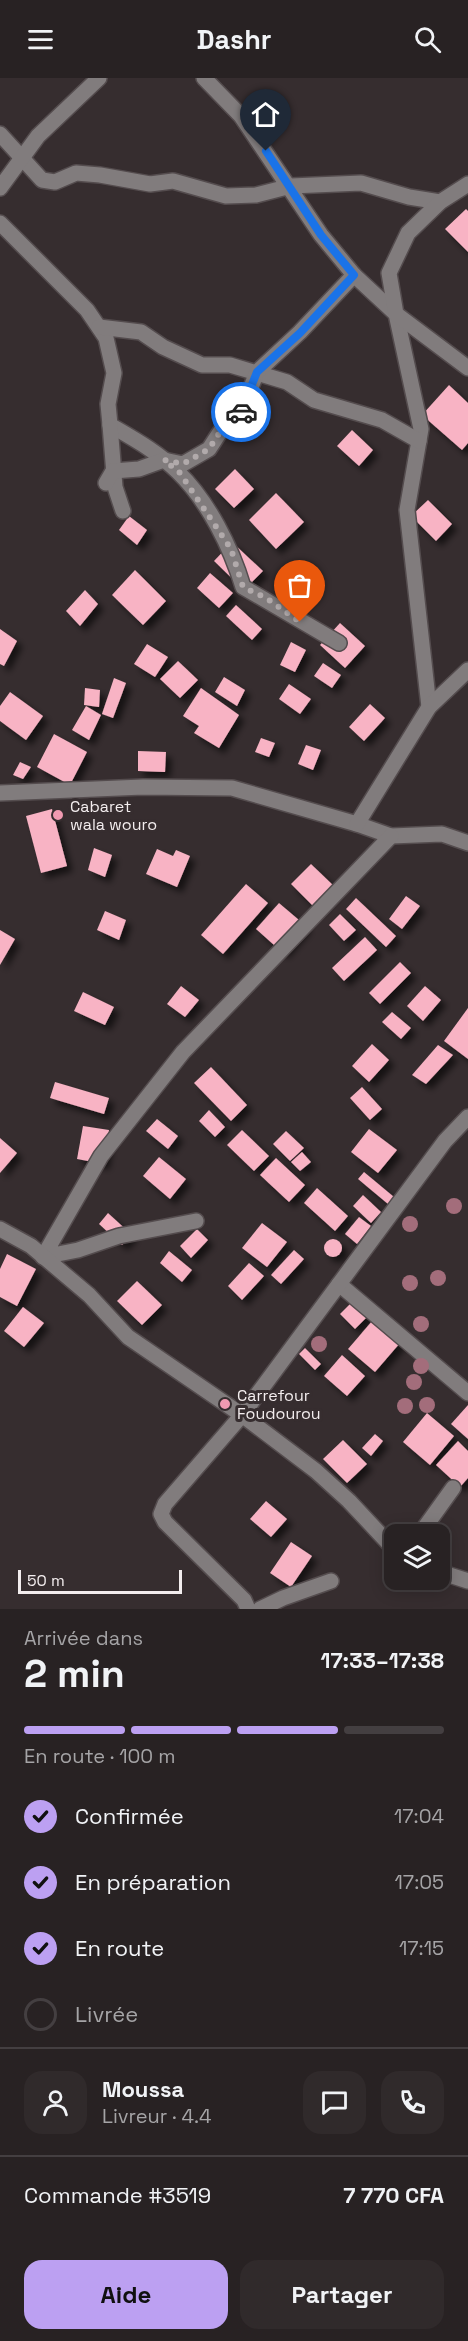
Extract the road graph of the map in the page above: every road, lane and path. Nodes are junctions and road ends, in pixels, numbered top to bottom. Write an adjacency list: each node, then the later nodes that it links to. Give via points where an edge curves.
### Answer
1 (99, 78): 4 (street, via 38,136)
2 (204, 78): 6 (street, via 241,116)
3 (0, 134): 4 (street)
4 (21, 160): 6 (street, via 42,180 55,182 76,173 150,184 173,181 226,196 256,195); 7 (street)
5 (468, 184): 8 (street)
6 (291, 186): 8 (street, via 361,183); 10 (street, via 321,235)
7 (0, 188)
8 (440, 202): 11 (street, via 408,233 389,273)
9 (0, 222): 12 (street)
10 (354, 275): 11 (street); 14 (street)
11 (396, 314): 13 (street); 16 (street, via 421,429)
12 (99, 327): 14 (street, via 141,332 202,365 230,365); 15 (street, via 106,338 114,373 108,404)
13 (468, 368)
14 (257, 372): 16 (street, via 287,381 314,400 382,420); 17 (street, via 240,415 222,429 209,449 183,464)
15 (110, 425): 17 (street); 18 (street)
16 (419, 441): 22 (street, via 407,510)
17 (164, 460): 18 (street); 20 (street, via 180,473 231,549 243,587)
18 (110, 477): 19 (street)
19 (123, 511)
20 (339, 643)
21 (468, 670): 22 (street)
22 (429, 707): 24 (street)
23 (0, 793): 24 (street, via 232,788)
24 (357, 824): 25 (street)
25 (391, 836): 26 (street, via 442,834); 30 (street, via 183,1052 101,1156)
26 (468, 843)
27 (468, 1118): 31 (street, via 445,1141)
28 (196, 1221): 30 (street, via 119,1236)
29 (0, 1229): 30 (street)
30 (43, 1257): 33 (street, via 89,1295 128,1337)
31 (339, 1284): 32 (street); 33 (street)
32 (468, 1393)
33 (242, 1415): 36 (street, via 324,1479); 40 (street, via 165,1504 161,1514 244,1600)
34 (453, 1488): 35 (street)
35 (427, 1524)
36 (384, 1539)
37 (450, 1575): 39 (street)
38 (331, 1581): 41 (street)
39 (468, 1581)
40 (248, 1609)
41 (260, 1609)

